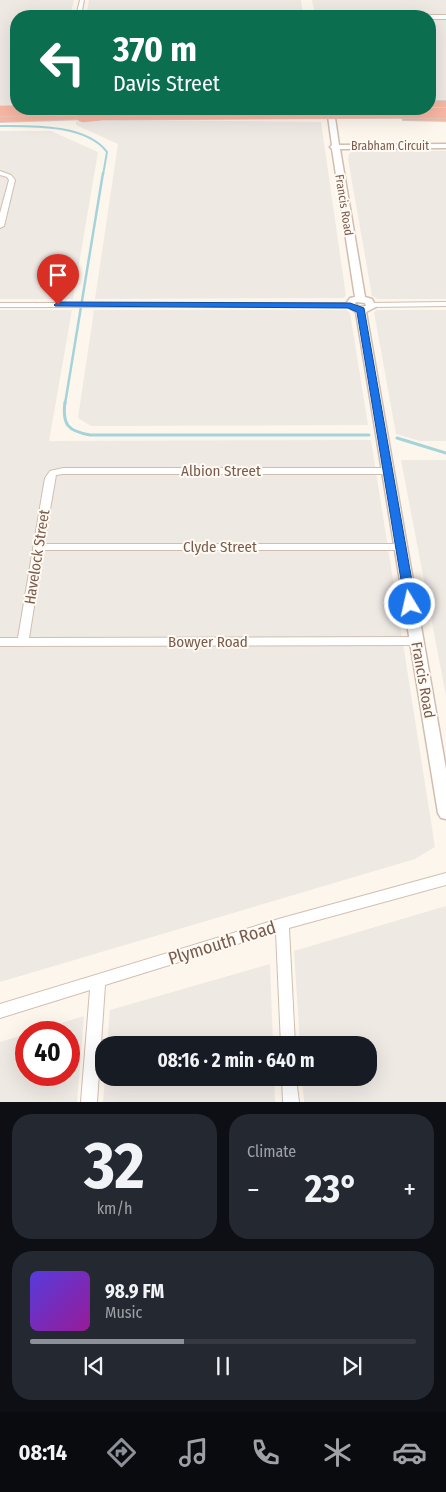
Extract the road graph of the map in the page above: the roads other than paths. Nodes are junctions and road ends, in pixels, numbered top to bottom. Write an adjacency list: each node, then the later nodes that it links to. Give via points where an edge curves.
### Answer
1 (102, 115): 3 (highway, bridge)
2 (330, 115): 6 (street, Francis Road)
3 (82, 117): 4 (highway, bridge); 5 (highway)
4 (446, 118)
5 (0, 119)
6 (334, 146): 7 (street, Brabham Circuit); 12 (street, Francis Road)
7 (446, 146)
8 (0, 173): 9 (street, via 12,180)
9 (0, 226)
10 (446, 304): 12 (street)
11 (0, 305): 12 (street)
12 (360, 305): 13 (street, Francis Road)
13 (388, 471): 14 (street, Albion Street); 16 (street, Francis Road)
14 (53, 473): 15 (street, Havelock Street)
15 (38, 547): 16 (street, Clyde Street); 18 (street, Havelock Street)
16 (401, 547): 19 (street, Francis Road)
17 (0, 642): 18 (street, Bowyer Road)
18 (23, 642): 19 (street, Bowyer Road)
19 (417, 642): 20 (street, Francis Road)
20 (446, 813)
21 (446, 878): 22 (street, Plymouth Road)
22 (282, 924): 23 (street, Plymouth Road); 25 (street)
23 (98, 980): 24 (street, Plymouth Road); 27 (street)
24 (0, 1010)
25 (288, 1036)
26 (289, 1086): 28 (street)
27 (90, 1102)
28 (290, 1102)

